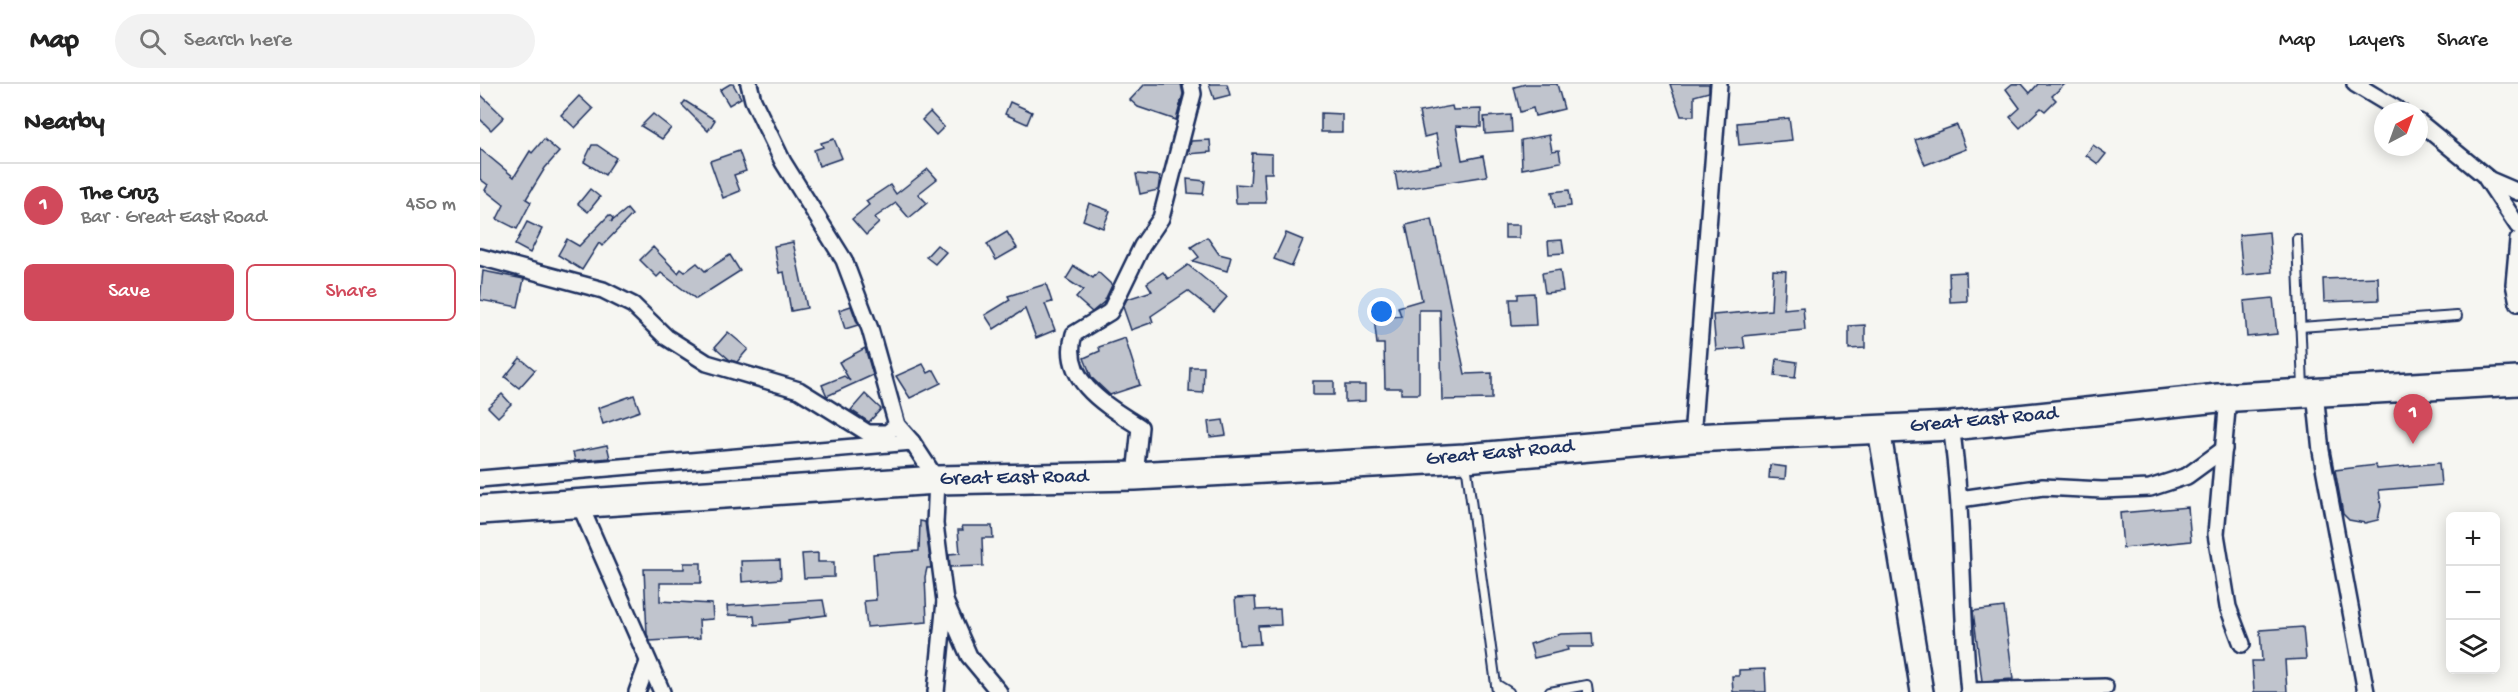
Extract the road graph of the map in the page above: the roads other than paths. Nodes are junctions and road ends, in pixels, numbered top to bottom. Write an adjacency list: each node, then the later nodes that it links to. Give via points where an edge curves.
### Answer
1 (749, 84): 19 (street, via 783,162 844,260 870,329)
2 (1191, 84): 26 (street, via 1194,94 1161,218 1142,246 1110,312 1074,334 1072,342 1076,372 1094,397 1140,427)
3 (1719, 84): 22 (street)
4 (2355, 84): 5 (street)
5 (2385, 102)
6 (2428, 129): 7 (street)
7 (2482, 174): 8 (street); 9 (street)
8 (2518, 192)
9 (2518, 225)
10 (2297, 239): 15 (lane)
11 (2518, 240): 13 (street, via 2514,284)
12 (480, 257): 19 (street, via 603,290 633,305 666,337 707,363 799,390 868,433 887,433)
13 (2518, 303)
14 (2457, 316): 15 (lane)
15 (2300, 327): 17 (lane)
16 (2518, 381): 17 (highway, Great East Road)
17 (2309, 392): 18 (highway, Great East Road); 46 (street)
18 (2228, 398): 20 (highway, Great East Road); 24 (street)
19 (897, 425): 23 (street)
20 (1951, 426): 21 (highway, Great East Road); 29 (street)
21 (1879, 429): 22 (highway, Great East Road); 45 (main road)
22 (1692, 438): 25 (highway, Great East Road)
23 (912, 442): 27 (street); 28 (street)
24 (2224, 449): 29 (street, via 2187,476 2150,488 2043,487); 33 (street, via 2216,534 2228,608)
25 (1465, 458): 26 (highway, Great East Road); 36 (lane)
26 (1135, 476): 28 (highway, Great East Road)
27 (480, 479)
28 (937, 480): 30 (highway, Great East Road); 32 (street, via 935,524)
29 (1960, 499): 37 (street, via 1963,632)
30 (579, 503): 31 (highway, Great East Road); 34 (street)
31 (480, 510)
32 (945, 601): 40 (street); 41 (street, via 969,656)
33 (2242, 644)
34 (648, 662): 38 (street); 39 (street)
35 (2105, 687): 37 (street)
36 (1496, 688): 42 (lane)
37 (1969, 691)
38 (637, 692)
39 (662, 692)
40 (936, 692)
41 (999, 692)
42 (1509, 692)
43 (1550, 692): 44 (lane, via 1587,685)
44 (1588, 692)
45 (1922, 692)
46 (2366, 692)

